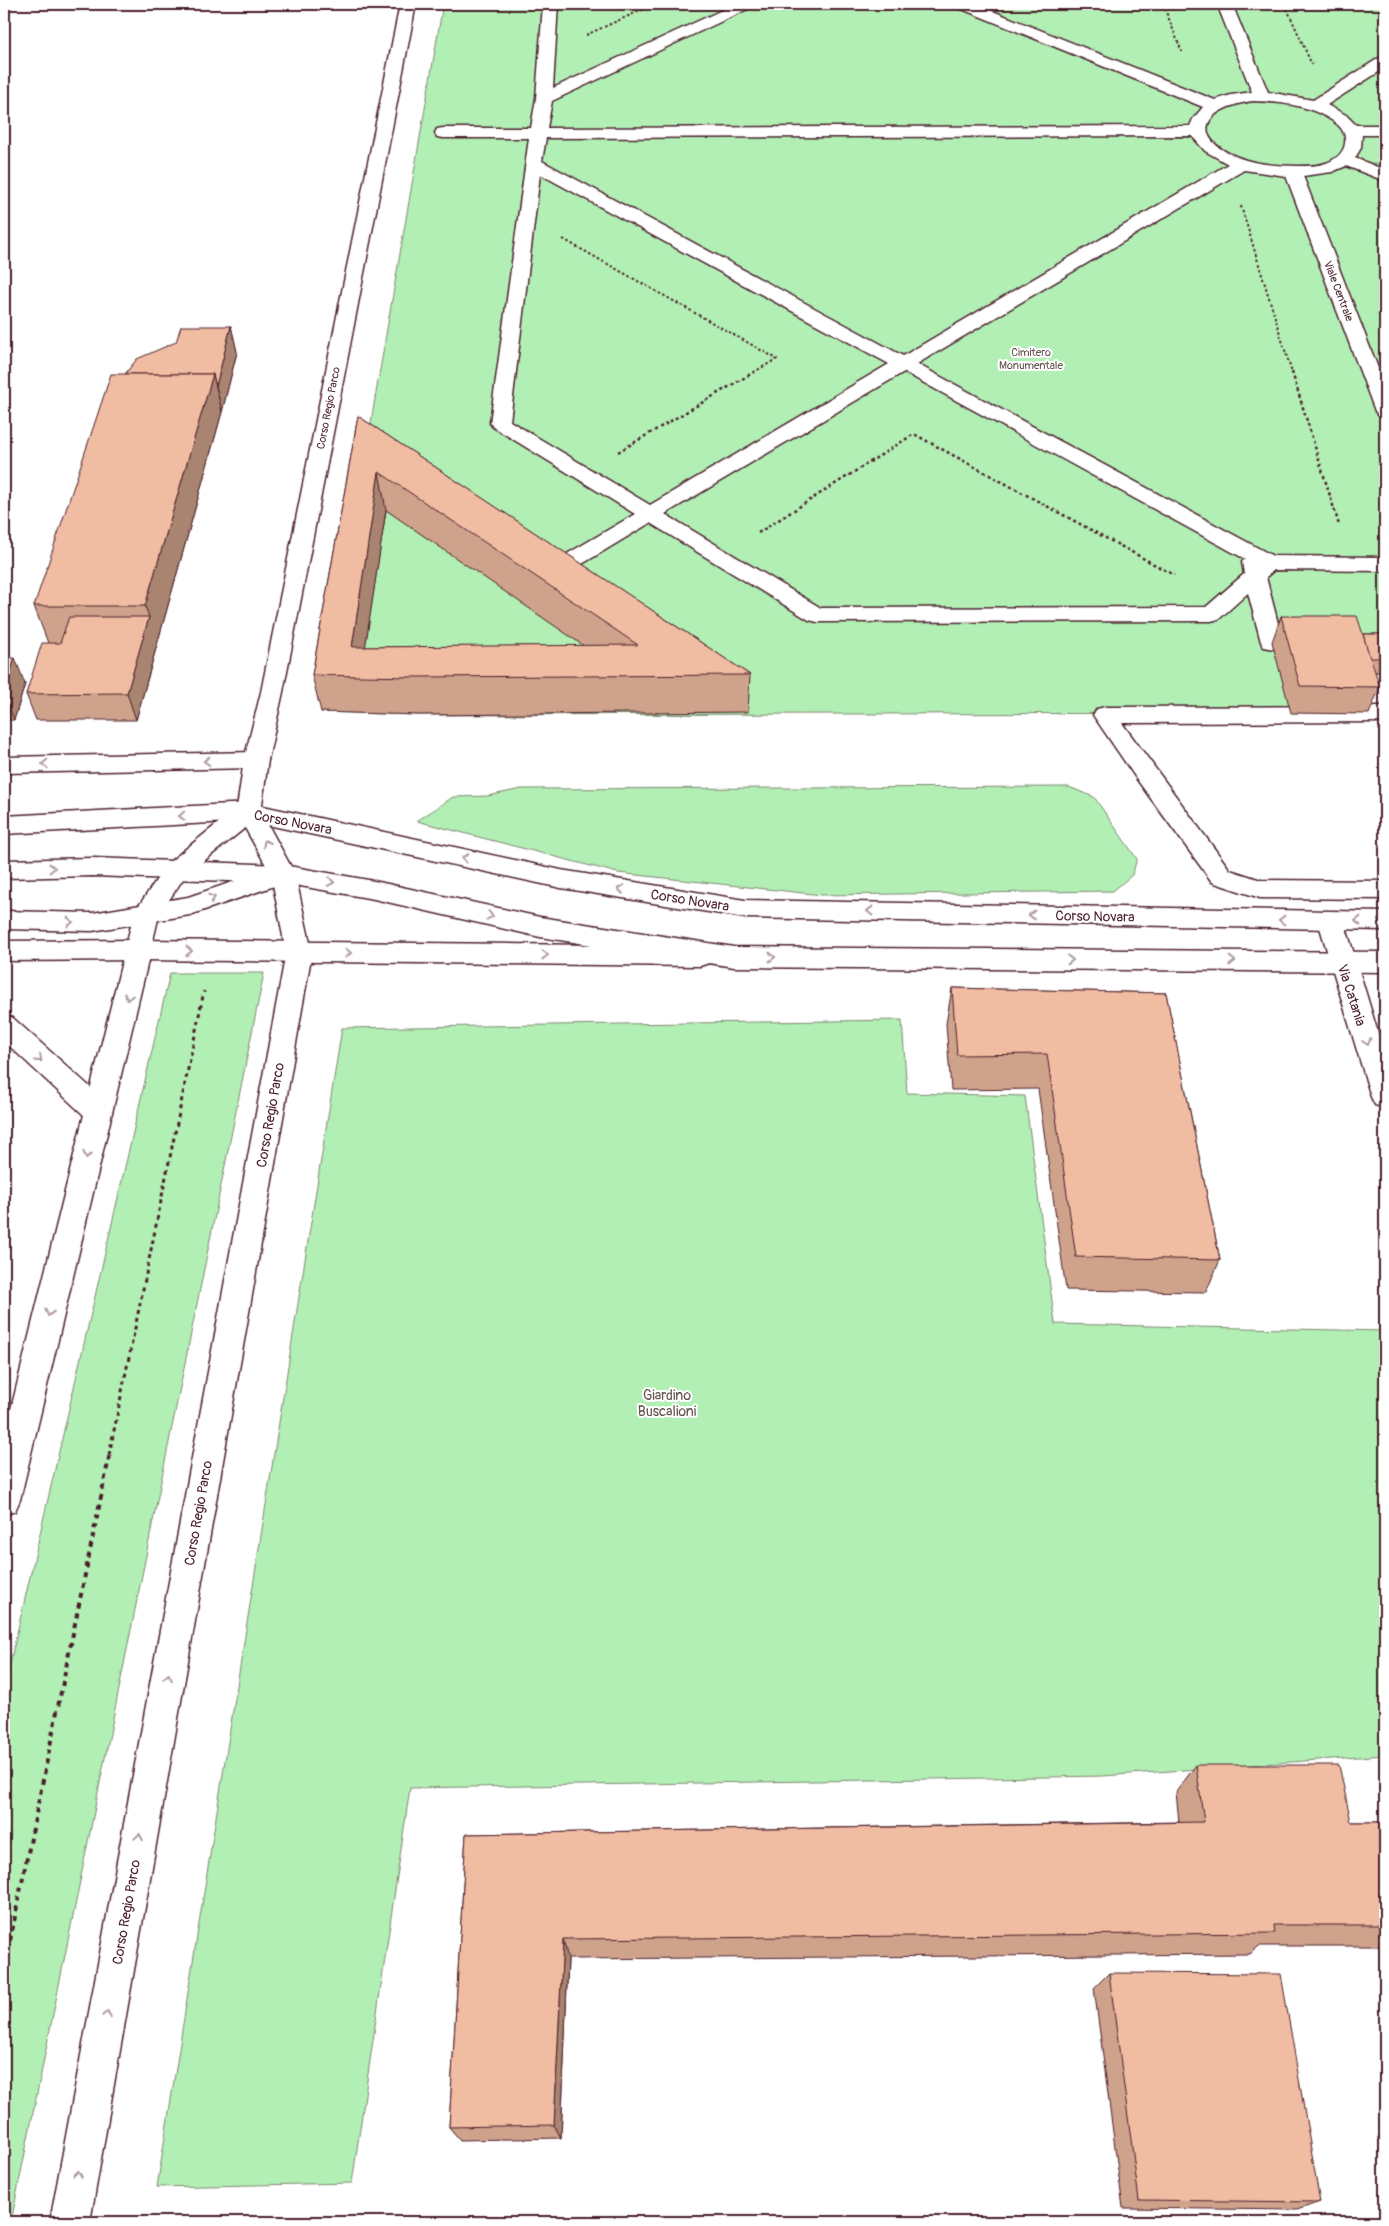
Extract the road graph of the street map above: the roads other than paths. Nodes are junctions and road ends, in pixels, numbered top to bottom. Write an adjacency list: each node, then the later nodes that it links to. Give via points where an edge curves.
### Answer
1 (408, 4): 30 (street, Corso Regio Parco)
2 (550, 4): 8 (street)
3 (747, 4): 8 (street)
4 (962, 4): 10 (street)
5 (1224, 4): 7 (street)
6 (1385, 62): 9 (street)
7 (1262, 96): 9 (street); 10 (street)
8 (544, 98): 14 (street)
9 (1316, 105): 11 (street, via 1343,120)
10 (1215, 106): 13 (street, via 1200,120)
11 (1352, 130): 12 (street); 16 (street, via 1355,143)
12 (1385, 130)
13 (1198, 131): 14 (street); 18 (street, via 1205,143)
14 (539, 132): 15 (street); 17 (street)
15 (444, 133)
16 (1344, 159): 19 (street, via 1317,170); 20 (street)
17 (533, 163): 21 (street); 23 (street, via 500,422)
18 (1241, 164): 19 (street); 21 (street)
19 (1293, 172): 22 (street, Viale Centrale)
20 (1385, 176)
21 (902, 365): 23 (street); 26 (street)
22 (1385, 410)
23 (651, 514): 26 (street, via 817,615 1211,614); 27 (street)
24 (1385, 556): 26 (street, via 1349,555)
25 (1385, 564): 26 (street)
26 (1258, 565): 28 (street, via 1272,642)
27 (546, 576)
28 (1329, 643)
29 (1385, 714): 37 (street, via 1105,715 1221,876 1260,889)
30 (256, 760): 31 (street, one-way to 31); 32 (street, Corso Regio Parco)
31 (4, 765)
32 (249, 812): 33 (street, Corso Novara, one-way to 33); 35 (street); 36 (street, Corso Regio Parco, one-way to 32); 41 (street, Corso Novara, one-way to 32, via 745,909 561,879)
33 (4, 825)
34 (4, 869): 35 (street, one-way to 35)
35 (176, 870): 36 (street); 38 (street)
36 (283, 874): 38 (street, one-way to 36, via 190,906); 44 (street, Corso Regio Parco); 45 (street, one-way to 45, via 374,890 540,927)
37 (1385, 890)
38 (148, 913): 39 (street, one-way to 38, via 92,922); 42 (street)
39 (4, 920)
40 (1385, 921): 41 (street, Corso Novara, one-way to 41)
41 (1331, 922): 46 (street, Via Catania)
42 (140, 950): 43 (street); 44 (street, one-way to 44); 50 (street, one-way to 50)
43 (4, 951)
44 (299, 952): 45 (street, one-way to 45); 52 (street, Corso Regio Parco, one-way to 44)
45 (734, 957): 46 (street, one-way to 46)
46 (1342, 962): 47 (street); 49 (street, Via Catania, one-way to 49)
47 (1385, 962)
48 (4, 1025): 50 (street, one-way to 50)
49 (1385, 1097)
50 (98, 1111): 51 (street, one-way to 51)
51 (4, 1500)
52 (70, 2222)

